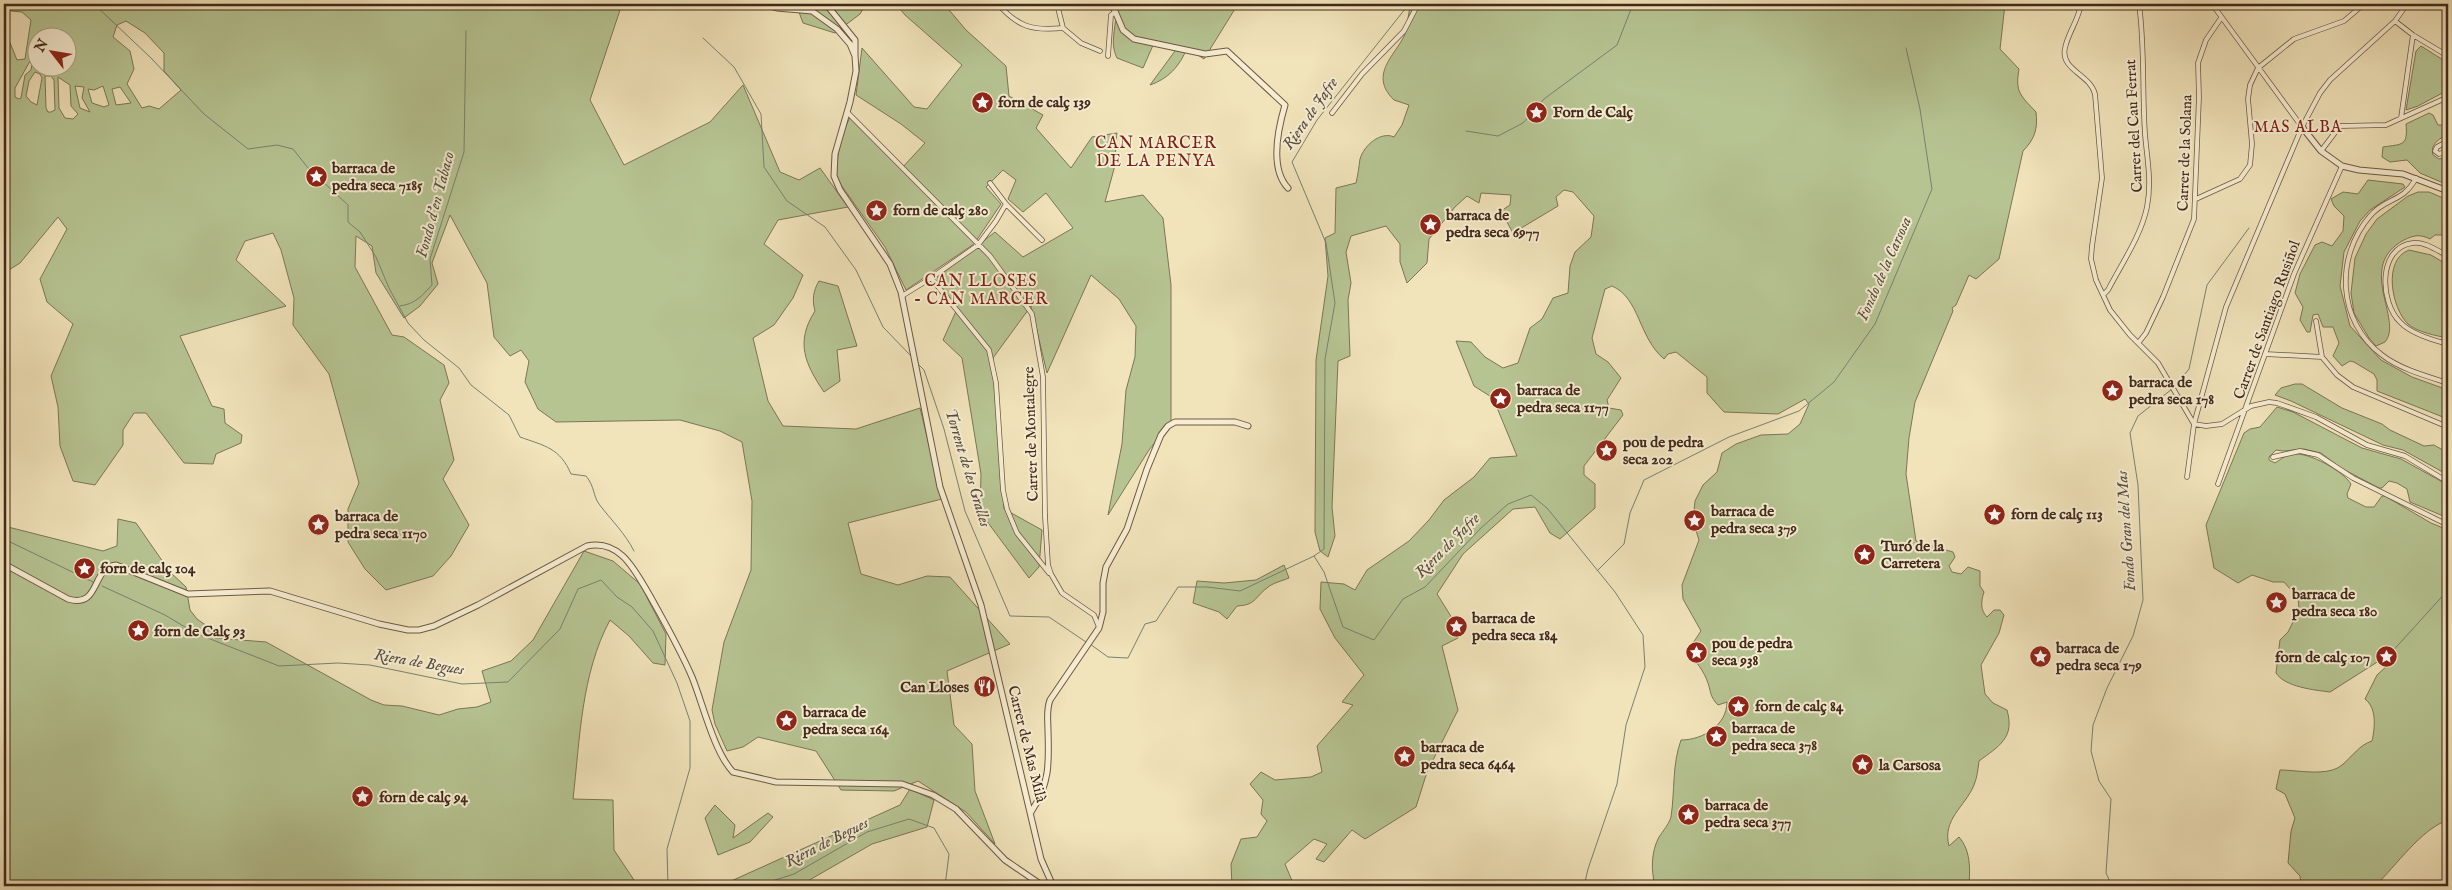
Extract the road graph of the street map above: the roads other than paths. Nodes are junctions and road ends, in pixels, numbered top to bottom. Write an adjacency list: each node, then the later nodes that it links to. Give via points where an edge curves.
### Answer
1 (763, 4): 18 (street, via 816,13 837,28)
2 (826, 4): 18 (street, Carrer de Mas Milà, via 855,40)
3 (998, 4): 15 (street, via 1010,18 1025,26 1045,30)
4 (1057, 4): 15 (street)
5 (1112, 4): 12 (street)
6 (1418, 4): 24 (street, via 1404,31 1362,74)
7 (2081, 4): 41 (street, via 2064,56 2070,67 2092,84 2095,94 2102,178 2092,259)
8 (2139, 4): 41 (street, Carrer del Cau Ferrat, via 2150,191 2144,220 2135,240)
9 (2212, 4): 13 (street)
10 (2364, 4): 21 (street, via 2344,21 2294,39)
11 (2406, 4): 14 (street)
12 (1114, 13): 19 (street, via 1111,15); 33 (street, via 1134,39 1205,54 1227,51 1285,105 1277,158)
13 (2221, 18): 21 (street); 35 (street, Carrer de la Solana, via 2206,40 2198,63)
14 (2395, 21): 16 (street); 26 (street, via 2330,80)
15 (1062, 28): 17 (street, via 1080,43)
16 (2413, 35): 20 (street); 25 (street)
17 (1100, 51)
18 (855, 56): 23 (street, Carrer de Mas Milà, via 856,71)
19 (1108, 56)
20 (2448, 56)
21 (2258, 68): 26 (street); 35 (street, via 2248,99 2252,144 2250,165 2240,179)
22 (2448, 97): 25 (street)
23 (847, 112): 38 (street, Carrer de Montalegre); 42 (street, Carrer de Mas Milà, via 835,154 834,176 890,264)
24 (1332, 113)
25 (2401, 118): 28 (street, via 2386,124 2340,126)
26 (2302, 127): 28 (street); 50 (street, via 2226,307)
27 (2448, 141): 29 (street, via 2435,149 2439,154)
28 (2321, 151): 30 (street)
29 (2448, 151)
30 (2342, 166): 31 (street); 46 (street, Carrer de Santiago Rusiñol, via 2294,274)
31 (2416, 178): 34 (street); 48 (street, via 2407,192 2380,207 2361,227 2346,266 2345,293 2355,321 2380,354 2396,364)
32 (990, 183): 36 (street)
33 (1288, 188)
34 (2448, 191)
35 (2196, 198): 44 (street, Carrer de la Solana, via 2194,219 2179,262)
36 (1006, 204): 37 (street); 38 (street)
37 (1042, 240)
38 (978, 245): 40 (street); 59 (street, Carrer de Montalegre, via 999,266 1032,314 1043,377 1045,516)
39 (2448, 256): 45 (street, via 2422,244 2408,244 2392,257 2385,279 2388,303 2398,321 2416,333)
40 (931, 278): 42 (street); 59 (street, via 989,350 996,383 1007,510 1017,533)
41 (2103, 295): 44 (street, via 2116,318)
42 (902, 296): 61 (street, Carrer de Mas Milà, via 940,487 981,605)
43 (2316, 321): 47 (street)
44 (2139, 342): 50 (street, via 2158,363)
45 (2448, 344)
46 (2265, 354): 47 (street); 49 (street, Carrer de Santiago Rusiñol)
47 (2322, 358): 52 (street, via 2353,387)
48 (2448, 384)
49 (2245, 410): 50 (street, via 2222,424); 55 (street, via 2269,402 2308,414 2367,445 2405,456); 56 (street, Carrer de Santiago Rusiñol)
50 (2194, 424): 54 (street)
51 (1248, 426): 60 (street, via 1235,422 1175,422 1161,435 1146,469 1127,529 1106,567)
52 (2448, 427)
53 (2273, 457): 57 (street, via 2300,451 2318,455 2353,478)
54 (2186, 477)
55 (2448, 482)
56 (2218, 484)
57 (2448, 525)
58 (4, 564): 62 (street, via 76,601 89,596 106,569 116,565 188,594 270,591 379,624 419,630 478,605 587,546 601,544 618,551 635,570 675,640 721,753 733,772 776,782 902,784 933,795 956,809 1005,860)
59 (1051, 574): 60 (street, Carrer de Montalegre, via 1066,597 1094,616)
60 (1100, 628): 61 (street, via 1046,710 1048,776 1041,797)
61 (1031, 812): 63 (street, Carrer de Mas Milà, via 1041,859)
62 (1043, 886)
63 (1052, 886)

